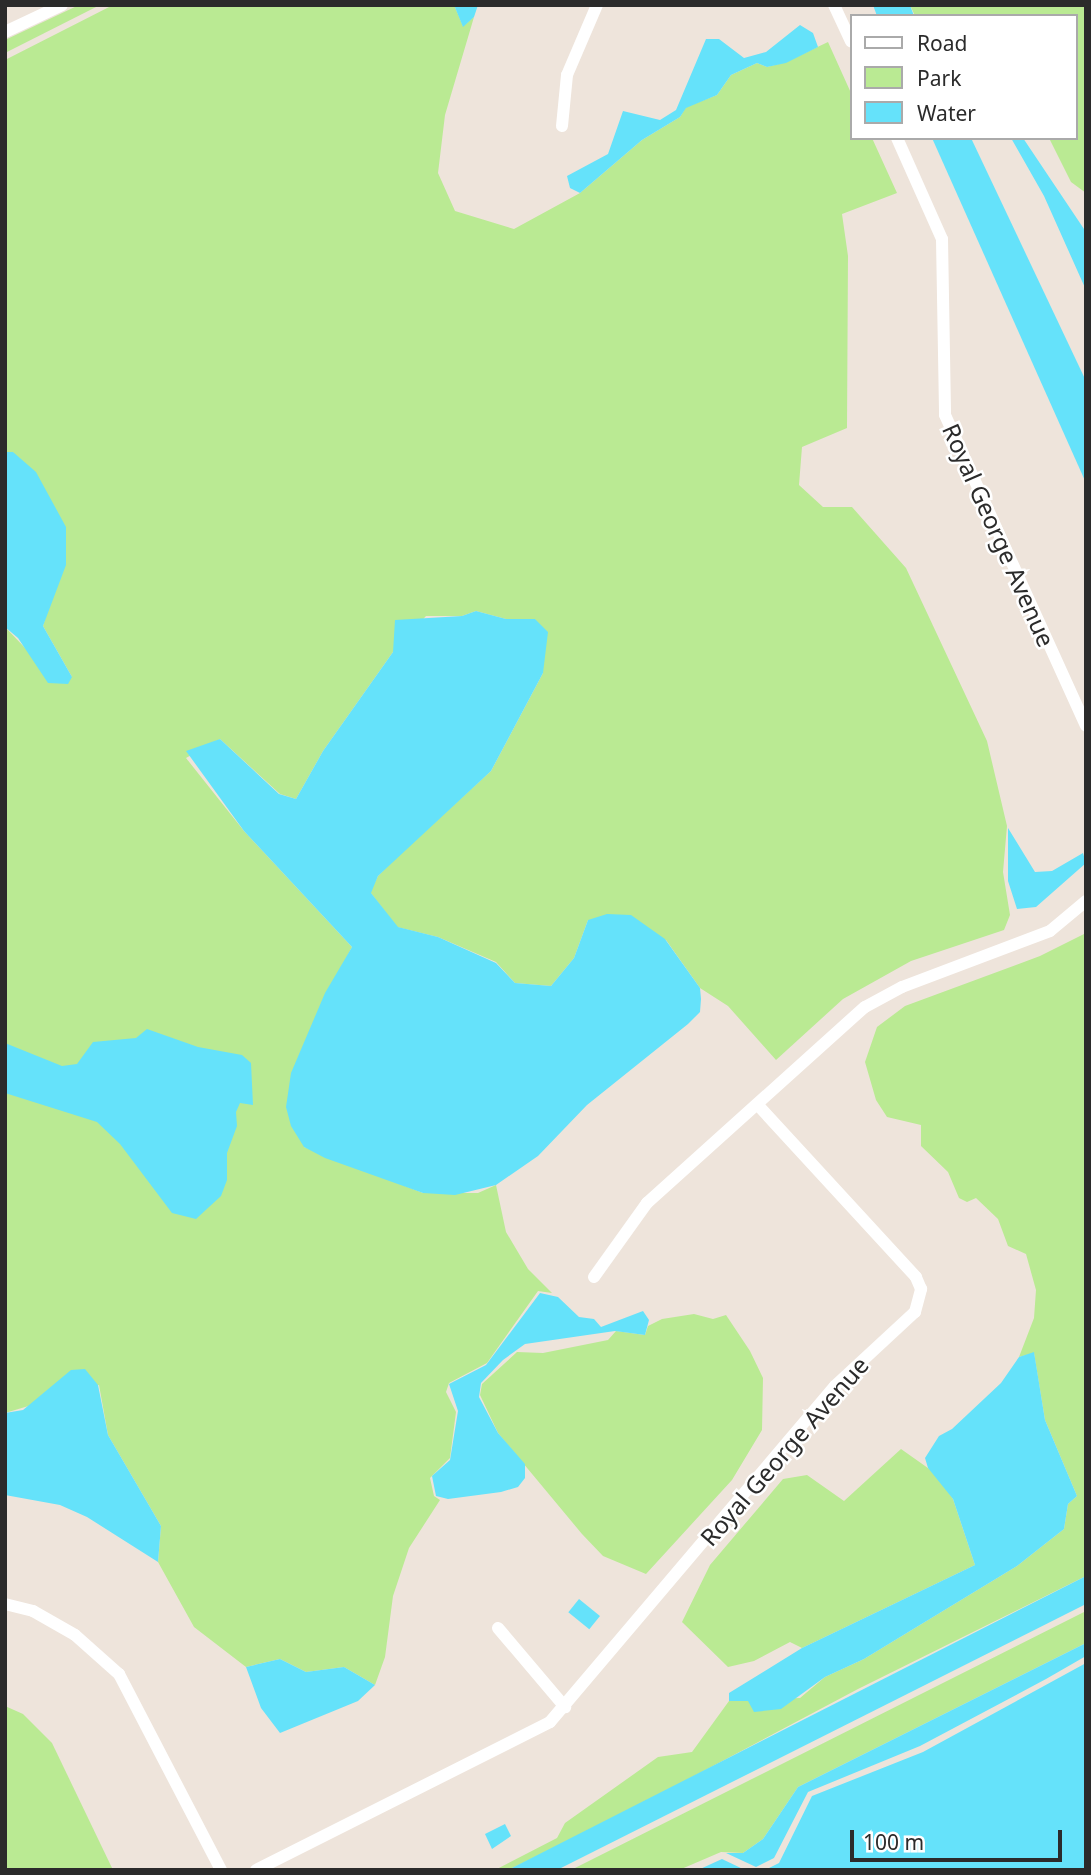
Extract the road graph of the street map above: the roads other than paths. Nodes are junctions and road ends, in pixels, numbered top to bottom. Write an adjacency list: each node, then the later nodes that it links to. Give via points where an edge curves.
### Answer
1 (62, 5): 4 (street)
2 (597, 5): 6 (street, via 567,75)
3 (834, 5): 5 (street)
4 (5, 32)
5 (850, 39)
6 (562, 126)
7 (898, 140): 8 (street, Royal George Avenue, via 942,239 944,415)
8 (1086, 726)
9 (1086, 901): 10 (street, via 1050,931 902,987 865,1007)
10 (758, 1105): 11 (street, via 647,1203); 14 (street, Royal George Avenue, via 916,1277 920,1302 816,1407)
11 (594, 1277)
12 (5, 1604): 15 (street, via 33,1611 75,1635 119,1674)
13 (498, 1628): 14 (street)
14 (565, 1707): 16 (street, Royal George Avenue, via 532,1734)
15 (221, 1870)
16 (256, 1870)

